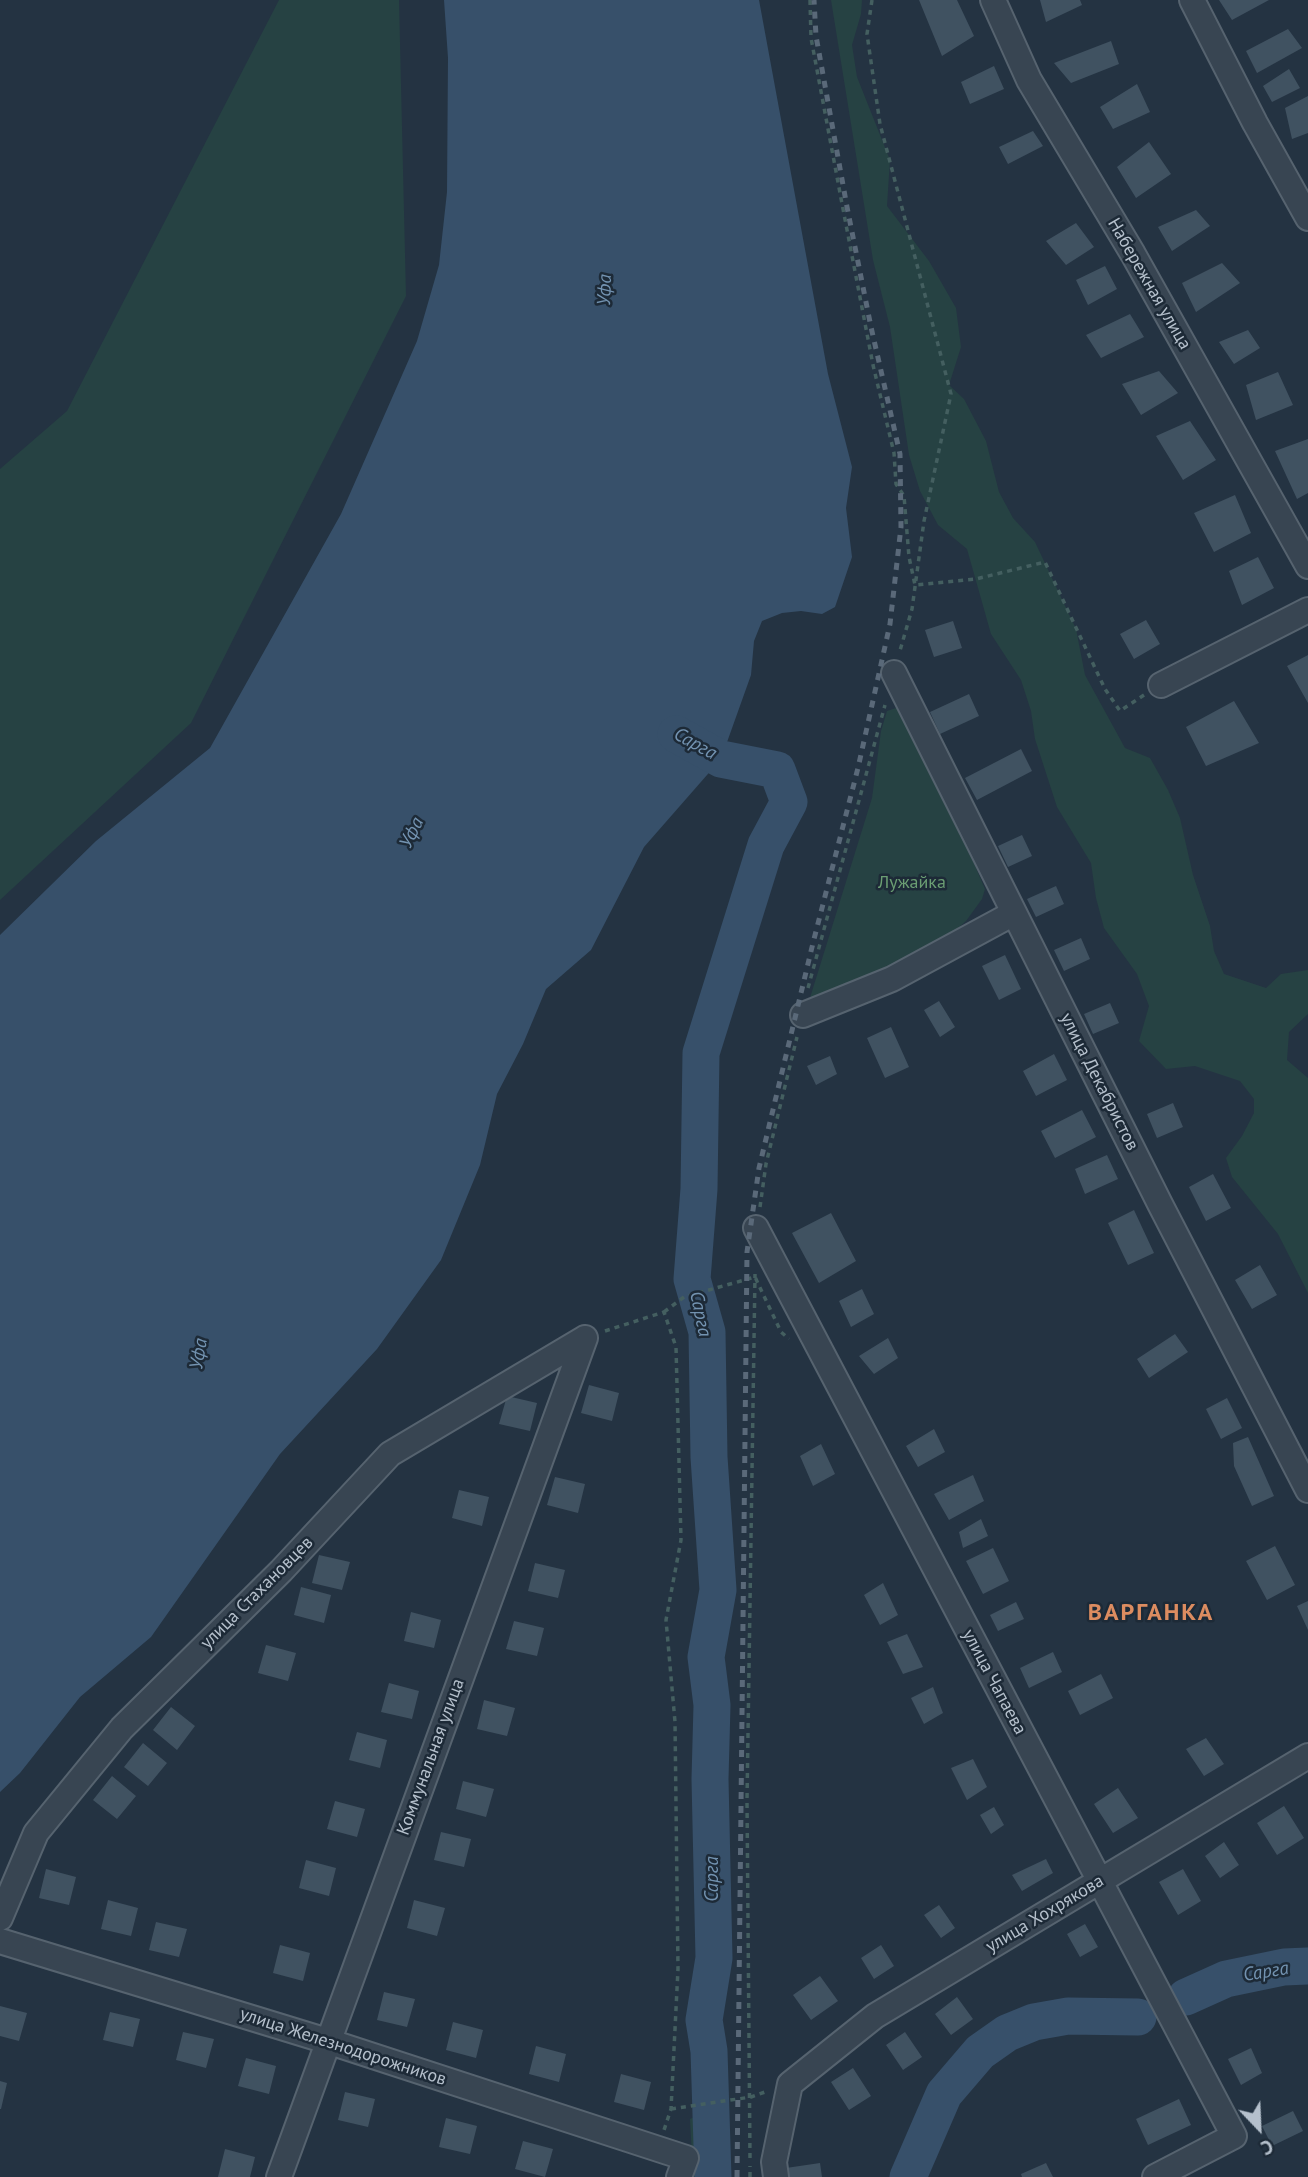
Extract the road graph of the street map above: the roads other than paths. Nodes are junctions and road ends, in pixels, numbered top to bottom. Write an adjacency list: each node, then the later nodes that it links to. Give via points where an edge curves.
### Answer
1 (993, 0): 4 (street, Набережная улица, via 1029,80 1133,254)
2 (1192, 0): 3 (street)
3 (1308, 218)
4 (1308, 566)
5 (1308, 610): 7 (street)
6 (894, 673): 8 (street, улица Декабристов)
7 (1161, 685)
8 (1014, 913): 9 (street, via 892,979); 12 (street, улица Декабристов)
9 (803, 1015)
10 (757, 1228): 14 (street, улица Чапаева)
11 (585, 1338): 15 (street, улица Стахановцев, via 390,1454 281,1572 122,1728 36,1833); 17 (street, Коммунальная улица)
12 (1308, 1490)
13 (1308, 1756): 14 (street, улица Хохрякова)
14 (1100, 1882): 20 (street, улица Хохрякова, via 875,2016 790,2084 774,2162); 21 (street, улица Чапаева, via 1234,2136)
15 (0, 1918)
16 (0, 1941): 17 (street, улица Железнодорожников)
17 (327, 2041): 18 (street, улица Железнодорожников, via 658,2149); 19 (street, Коммунальная улица)
18 (682, 2167)
19 (279, 2177)
20 (776, 2177)
21 (1155, 2177)

